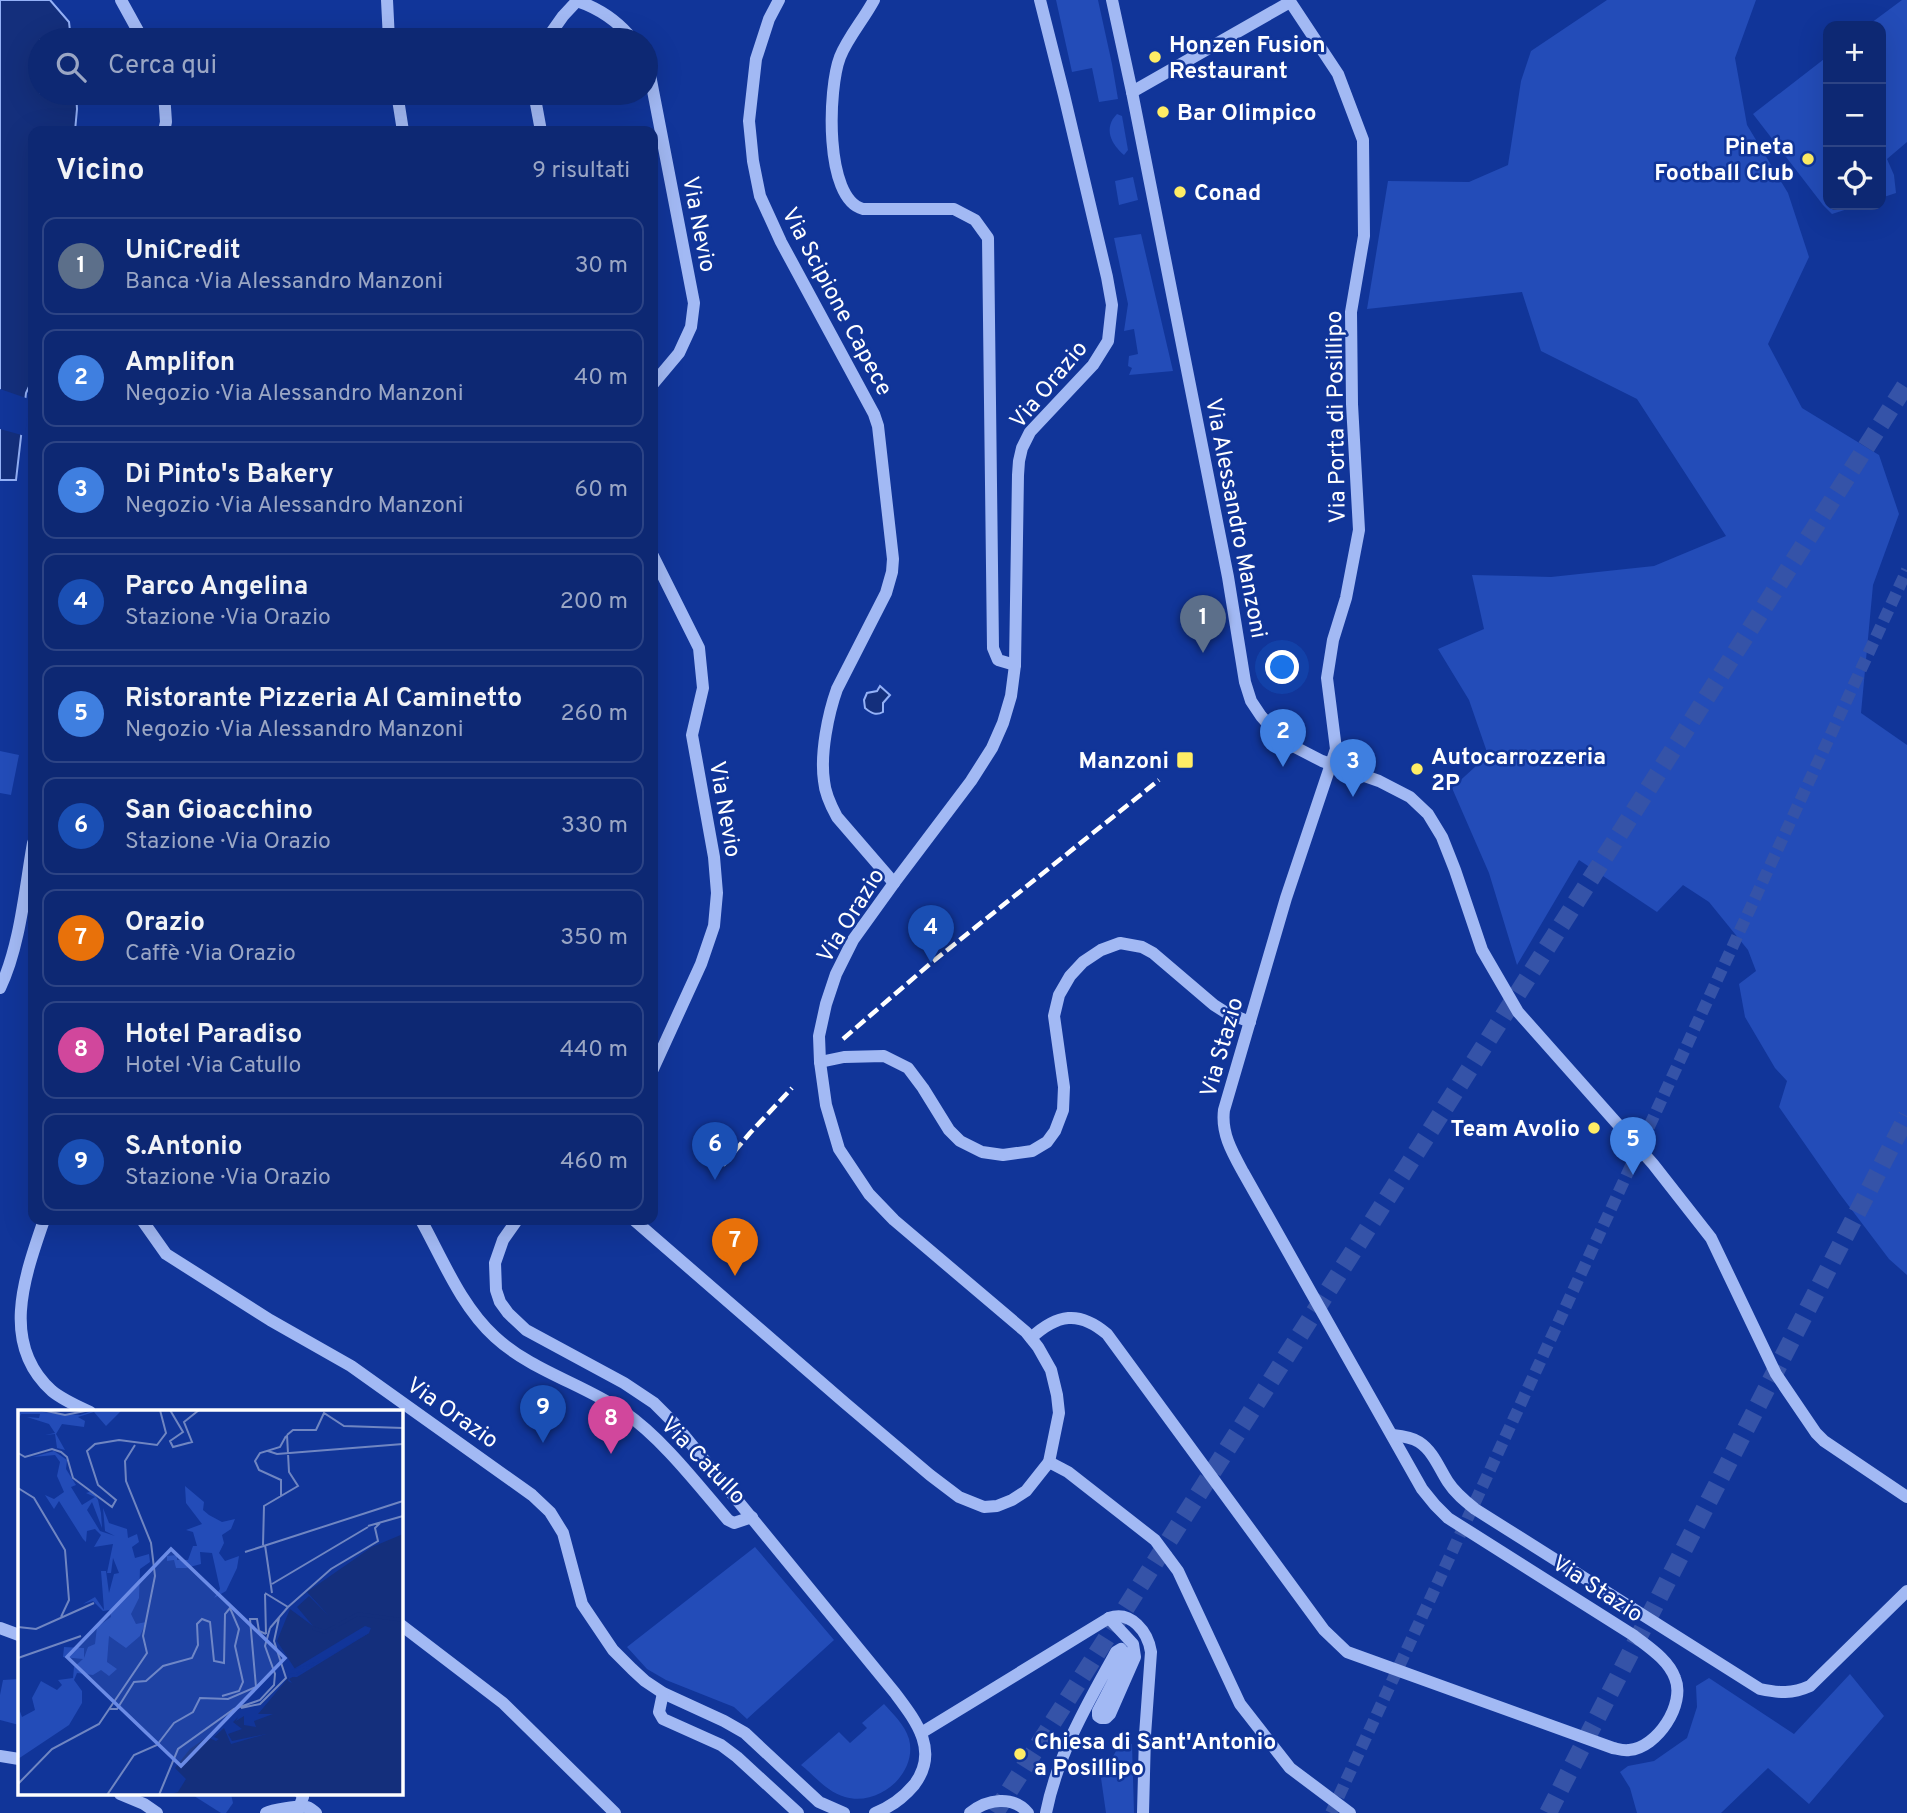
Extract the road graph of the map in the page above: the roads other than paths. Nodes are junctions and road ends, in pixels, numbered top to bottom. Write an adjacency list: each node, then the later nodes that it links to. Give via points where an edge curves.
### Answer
1 (121, 0): 9 (street)
2 (387, 0): 10 (street)
3 (779, 0): 26 (street, Via Scipione Capece, via 756,60 749,121 753,162 760,196 781,242 874,414 892,559 886,593 832,703 824,780 838,817)
4 (874, 0): 23 (street, via 840,57 831,116 832,152 847,200 854,207 954,209 975,220 988,239 993,648 998,660)
5 (1040, 0): 23 (street, Via Orazio, via 1112,305 1108,341 1101,353 1030,432 1022,448)
6 (1112, 0): 13 (street, Via Alessandro Manzoni)
7 (577, 1): 11 (street); 12 (street)
8 (1290, 1): 13 (street); 24 (street, Via Porta di Posillipo, via 1338,74 1363,140 1364,236 1351,313 1359,530 1327,678 1336,749)
9 (136, 28)
10 (388, 28)
11 (554, 28)
12 (623, 28)
13 (1132, 92): 24 (street, Via Alessandro Manzoni, via 1245,682 1251,701 1276,733)
14 (165, 105): 18 (street)
15 (399, 105): 19 (street)
16 (536, 105): 20 (street)
17 (656, 105): 21 (street, Via Nevio, via 694,303 691,327 679,353)
18 (165, 126)
19 (403, 126)
20 (540, 126)
21 (658, 378)
22 (658, 566): 29 (street, Via Nevio, via 699,648 703,688 692,735 717,893 715,926)
23 (1015, 665): 26 (street, Via Orazio, via 1011,696 992,748)
24 (1331, 763): 28 (street, Via Stazio); 40 (street, Via Alessandro Manzoni, via 1410,797 1428,814 1442,836 1482,950 1518,1012 1653,1164 1711,1238 1776,1374 1816,1433)
25 (28, 870): 27 (street, via 14,947)
26 (894, 883): 30 (street, Via Orazio, via 853,940 836,974 819,1036)
27 (2, 983)
28 (1250, 1022): 30 (street, via 1225,1012 1142,947 1120,943 1101,950 1083,962 1059,995 1054,1016 1065,1087 1055,1130 1032,1151 1003,1155 982,1152 960,1141 908,1068 884,1056); 38 (street, Via Stazio, via 1224,1110 1229,1145)
29 (658, 1058)
30 (820, 1062): 36 (street, Via Orazio, via 839,1149 869,1194)
31 (42, 1225): 37 (street, via 17,1304 19,1345 51,1391)
32 (146, 1225): 47 (street, Via Orazio, via 166,1254 351,1366 541,1503 563,1533 577,1591 591,1620 622,1659)
33 (424, 1225): 41 (street, Via Catullo, via 470,1309 495,1337 513,1353 638,1422 728,1520 734,1523)
34 (514, 1225): 41 (street, via 495,1263 496,1290 508,1313 527,1330 654,1403)
35 (640, 1225): 39 (street, Via Orazio, via 959,1497 984,1507 997,1506 1026,1491)
36 (1031, 1338): 38 (street, Via Stazio, via 1049,1323 1073,1317 1087,1320 1107,1334 1324,1630 1347,1652 1613,1748 1629,1750 1656,1736 1668,1722 1677,1691 1666,1663 1633,1635 1448,1518 1422,1489); 39 (street, Via Orazio, via 1051,1370 1058,1395 1057,1429)
37 (86, 1410)
38 (1392, 1435): 42 (street, via 1422,1444 1475,1510 1760,1689 1784,1693 1810,1686)
39 (1049, 1462): 64 (street, via 1154,1540 1178,1571 1240,1704 1290,1768)
40 (1907, 1497)
41 (752, 1517): 48 (street, via 895,1693)
42 (1907, 1591)
43 (1109, 1618): 48 (street); 62 (street, via 1133,1644 1135,1657 1110,1714 1101,1718 1098,1711 1124,1661 1121,1649 1116,1652 1083,1711); 63 (street, via 1126,1617 1149,1641)
44 (402, 1626): 57 (street, via 503,1703)
45 (0, 1628): 46 (street)
46 (18, 1635)
47 (663, 1693): 58 (street, via 659,1712 663,1719 721,1745); 59 (street, Via Orazio, via 745,1733 819,1802)
48 (921, 1733): 60 (street, via 926,1754 922,1773 901,1798)
49 (0, 1756): 50 (street)
50 (18, 1759)
51 (125, 1796): 54 (street)
52 (298, 1811): 55 (street, via 280,1808); 56 (street, via 307,1807)
53 (1027, 1811): 61 (street, via 1004,1800 985,1803)
54 (157, 1813)
55 (266, 1813)
56 (316, 1813)
57 (615, 1813)
58 (798, 1813)
59 (845, 1813)
60 (875, 1813)
61 (970, 1813)
62 (1046, 1813)
63 (1143, 1813)
64 (1350, 1813)

